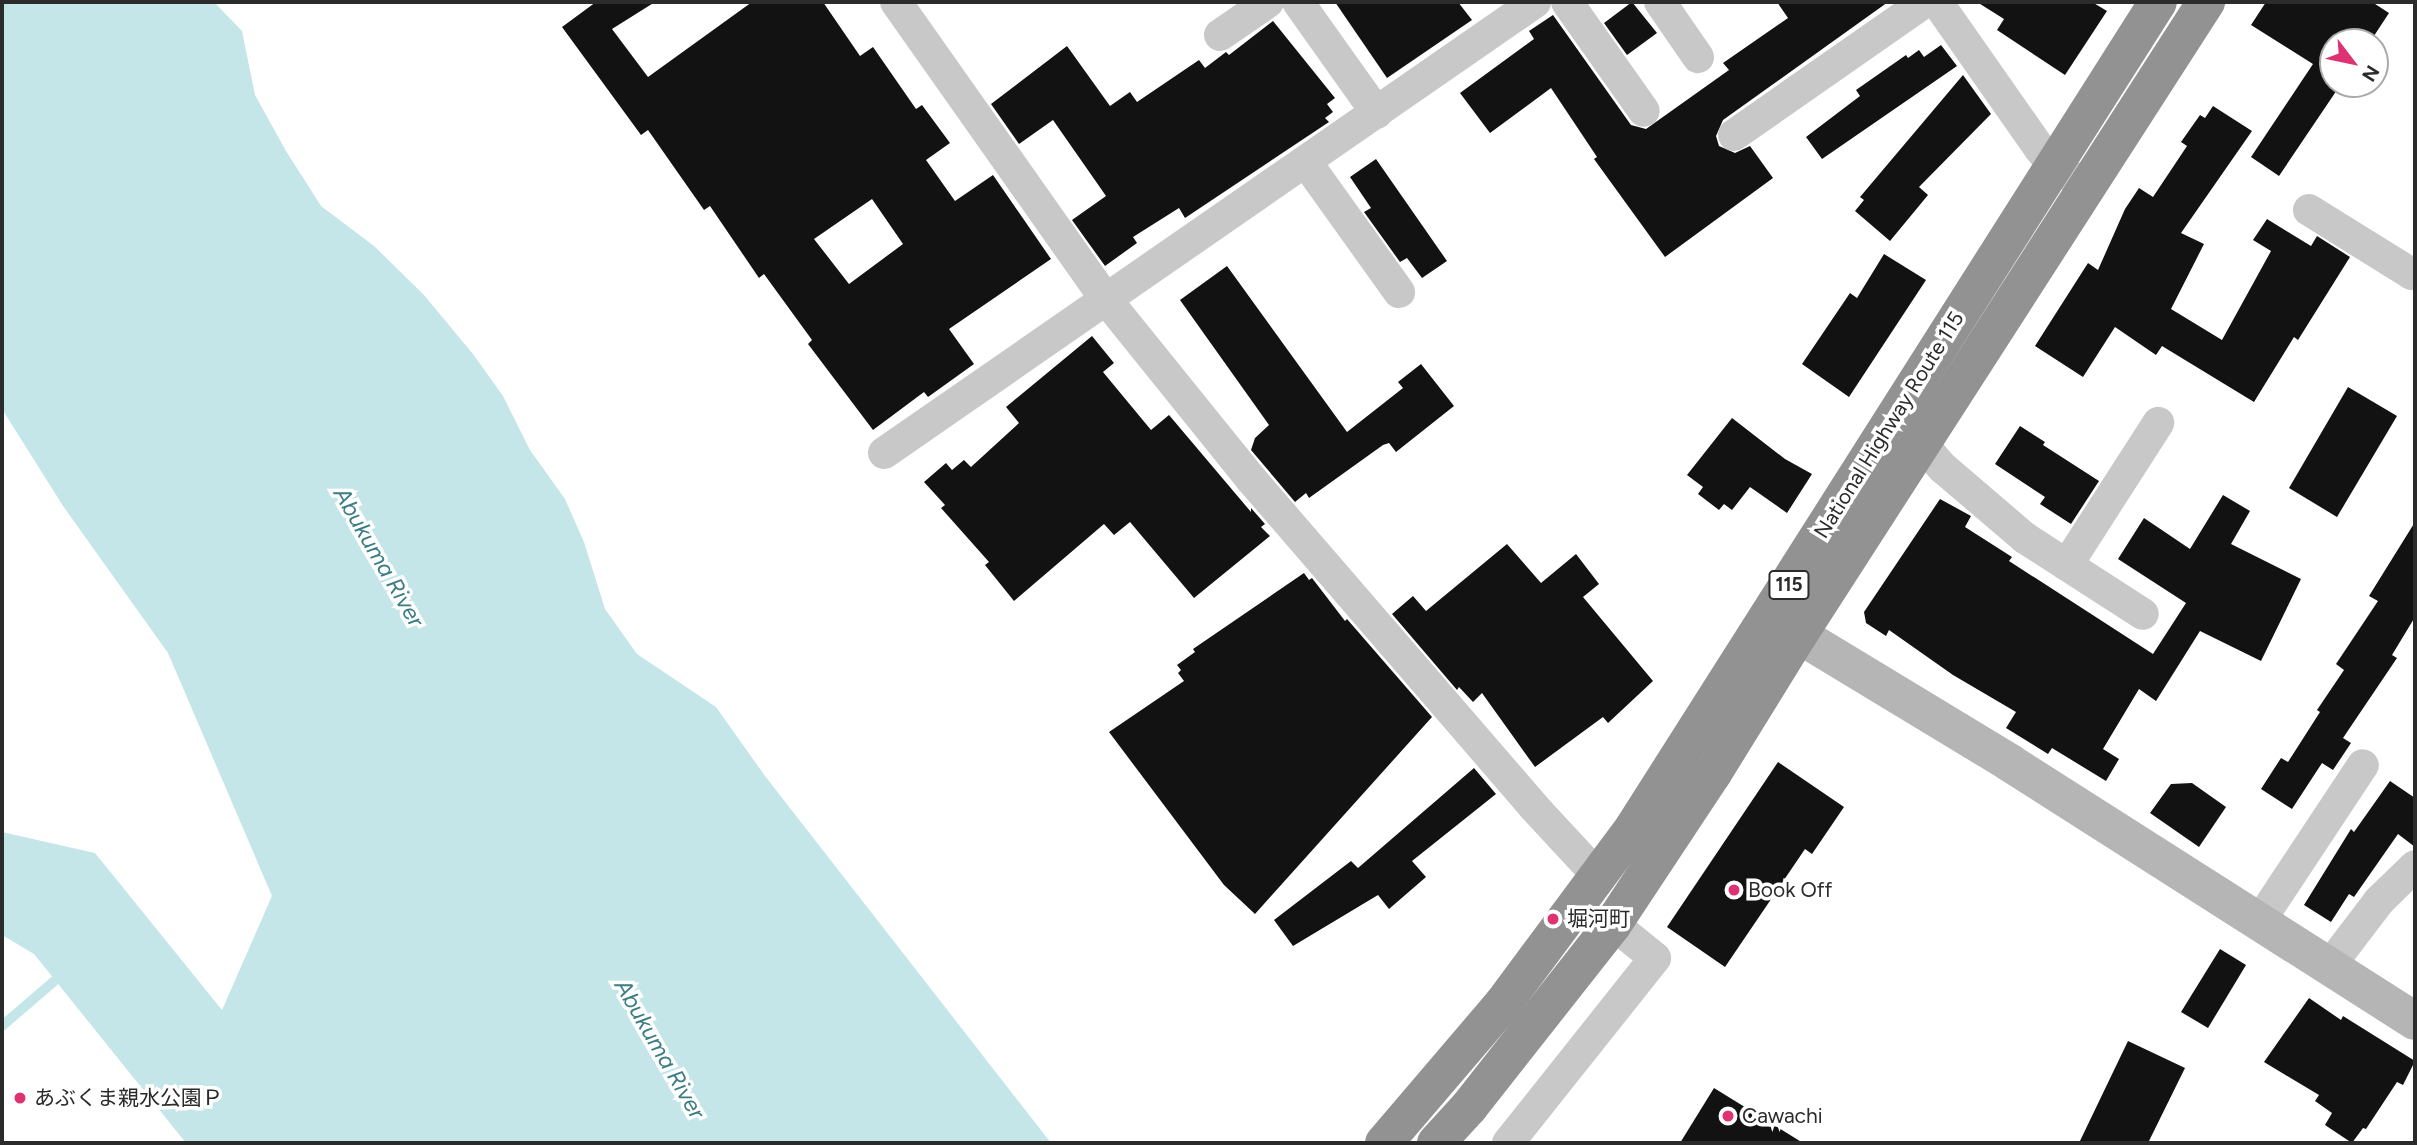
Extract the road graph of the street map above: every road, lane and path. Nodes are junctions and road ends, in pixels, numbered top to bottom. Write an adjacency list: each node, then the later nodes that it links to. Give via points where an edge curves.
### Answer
1 (896, 2): 23 (street)
2 (1268, 2): 12 (street)
3 (1298, 2): 15 (street)
4 (1535, 2): 11 (street)
5 (1567, 2): 14 (street)
6 (1660, 2): 13 (street)
7 (1925, 2): 16 (street)
8 (1937, 2): 18 (street)
9 (2158, 2): 18 (highway, National Highway Route 115 / 115)
10 (2206, 2): 19 (highway, National Highway Route 115 / 115)
11 (1499, 12): 15 (street)
12 (1220, 35)
13 (1698, 57)
14 (1644, 111)
15 (1377, 113): 17 (street)
16 (1734, 135)
17 (1306, 162): 22 (street); 23 (street)
18 (2053, 165): 19 (street); 29 (highway, National Highway Route 115 / 115)
19 (2087, 187): 25 (highway, National Highway Route 115 / 115)
20 (2309, 210): 21 (street)
21 (2415, 272)
22 (1399, 292)
23 (1105, 298): 26 (street); 32 (street, via 1251,479)
24 (2158, 423): 27 (street)
25 (1922, 444): 27 (street, via 2025,538); 29 (highway, National Highway Route 115 / 115)
26 (884, 453)
27 (2067, 565): 28 (street)
28 (2143, 614)
29 (1784, 625): 32 (highway, National Highway Route 115 / 115); 33 (street); 34 (highway, National Highway Route 115 / 115, via 1713,773)
30 (2363, 765): 33 (street)
31 (2415, 866): 35 (street, via 2379,901)
32 (1598, 876): 37 (highway, National Highway Route 115 / 115, via 1502,1005)
33 (2259, 922): 35 (street)
34 (1613, 924): 38 (highway, National Highway Route 115 / 115); 39 (street, via 1655,958)
35 (2328, 968): 36 (street)
36 (2415, 1021)
37 (1384, 1143)
38 (1436, 1143)
39 (1508, 1143)

